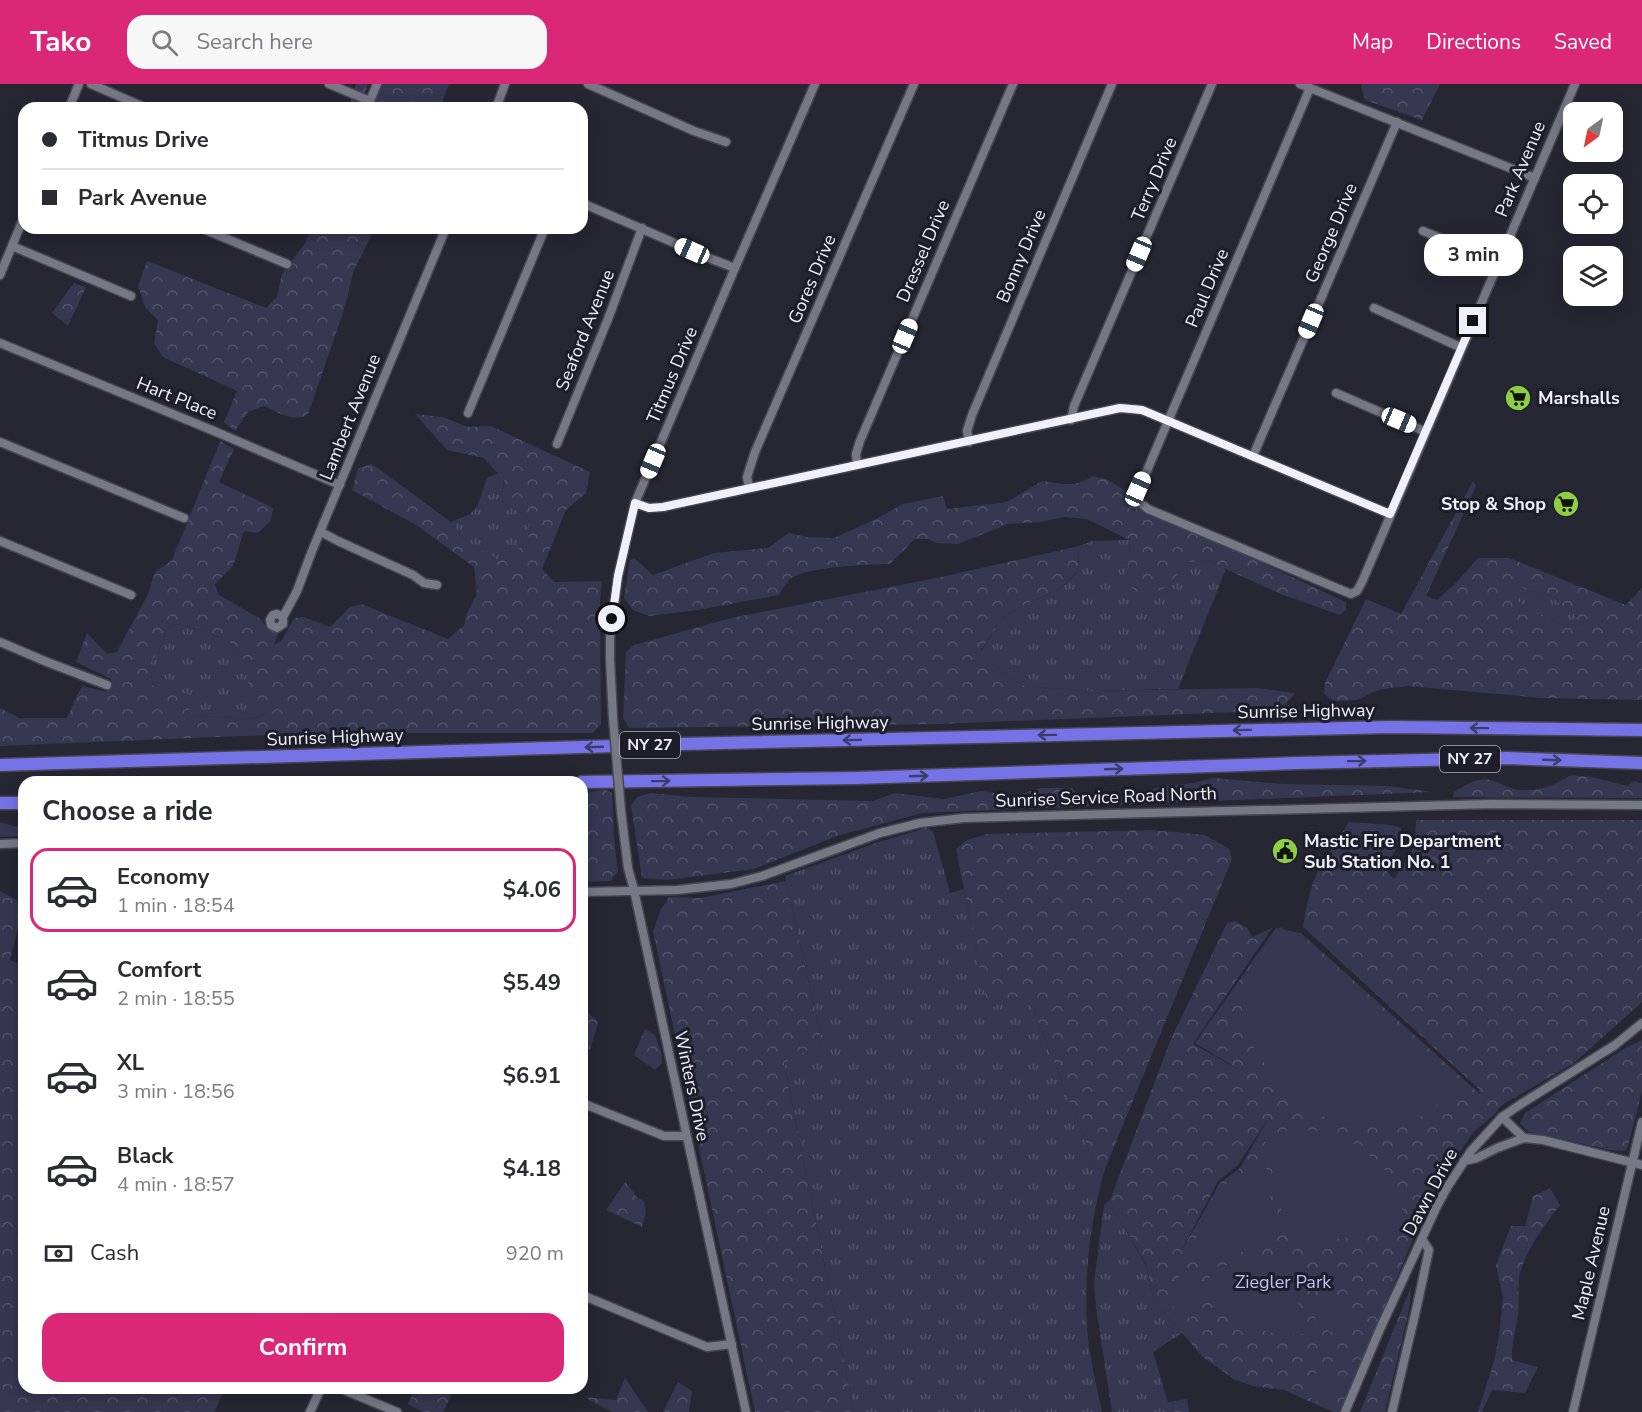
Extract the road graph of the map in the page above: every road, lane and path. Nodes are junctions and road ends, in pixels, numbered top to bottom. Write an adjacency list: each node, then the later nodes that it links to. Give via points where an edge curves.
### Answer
1 (79, 84): 15 (street)
2 (92, 84): 16 (street)
3 (329, 84): 17 (street)
4 (377, 84): 18 (street)
5 (505, 84): 19 (street)
6 (588, 84): 21 (street)
7 (815, 84): 33 (street, Titmus Drive)
8 (914, 84): 50 (street, Gores Drive, via 755,452 747,477)
9 (1013, 84): 48 (street, Dressel Drive, via 860,441)
10 (1112, 84): 45 (street, Bonny Drive, via 972,415 967,431)
11 (1212, 84): 41 (street, Terry Drive)
12 (1300, 84): 14 (street)
13 (1575, 84): 22 (street, Park Avenue)
14 (1310, 88): 20 (street); 42 (street, Paul Drive)
15 (72, 102)
16 (132, 102)
17 (364, 102)
18 (369, 102)
19 (498, 102)
20 (1397, 122): 22 (street); 47 (street, George Drive)
21 (726, 142)
22 (1535, 178): 31 (street, Park Avenue)
23 (588, 206): 24 (street)
24 (642, 228): 33 (street); 46 (street, Seaford Avenue)
25 (1423, 231): 31 (street)
26 (18, 232): 30 (street)
27 (215, 234): 32 (street)
28 (444, 234): 49 (street, Lambert Avenue)
29 (543, 234): 40 (street)
30 (12, 246): 34 (street); 35 (street)
31 (1498, 262): 38 (street, Park Avenue)
32 (287, 264)
33 (735, 267): 51 (street, Titmus Drive)
34 (0, 274)
35 (131, 296)
36 (1374, 308): 38 (street)
37 (0, 343): 49 (street, Hart Place)
38 (1462, 348): 43 (street, Park Avenue)
39 (1336, 393): 43 (street)
40 (468, 413)
41 (1071, 420): 42 (street, via 1120,408 1142,410); 45 (street)
42 (1168, 420): 47 (street); 57 (street, Paul Drive, via 1138,489 1139,502)
43 (1426, 432): 52 (street, Park Avenue)
44 (0, 442): 53 (street)
45 (969, 442): 48 (street)
46 (557, 444)
47 (1253, 456): 52 (street)
48 (857, 465): 50 (street)
49 (340, 485): 54 (street, Lambert Avenue)
50 (749, 488): 51 (street, via 663,507)
51 (635, 503): 65 (street, Titmus Drive, bridge, via 618,576 610,638)
52 (1390, 514): 57 (street, Park Avenue, via 1362,582)
53 (184, 518)
54 (321, 532): 56 (street, via 424,583); 59 (street, Lambert Avenue)
55 (0, 541): 58 (street)
56 (437, 585)
57 (1351, 594)
58 (131, 595)
59 (283, 617)
60 (0, 642): 61 (street)
61 (107, 685)
62 (1642, 730): 64 (highway, Sunrise Highway / NY 27, one-way to 64, via 1367,727)
63 (1642, 763): 66 (highway, NY 27, one-way to 63, via 856,778 1507,758)
64 (0, 765)
65 (617, 765): 72 (street, Winters Drive, bridge)
66 (588, 782)
67 (0, 803): 68 (highway)
68 (18, 803)
69 (1642, 805): 72 (street, Sunrise Service Road North, via 1492,804 964,818 880,833 731,884)
70 (18, 843): 71 (street)
71 (0, 844)
72 (634, 890): 73 (street, Sunrise Service Road North); 78 (street, Winters Drive)
73 (588, 891)
74 (1642, 1023): 76 (street, Dawn Drive, via 1615,1045)
75 (588, 1105): 78 (street, via 664,1136)
76 (1502, 1118): 79 (street); 80 (street, Dawn Drive)
77 (1642, 1122): 81 (street, Maple Avenue)
78 (686, 1136): 85 (street, Winters Drive)
79 (1524, 1138): 80 (street); 81 (street)
80 (1464, 1161): 83 (street, Dawn Drive, via 1442,1195)
81 (1632, 1162): 82 (street); 93 (street, Maple Avenue)
82 (1642, 1165)
83 (1422, 1239): 91 (street, Dawn Drive); 92 (street, via 1429,1250)
84 (588, 1297): 85 (street, via 707,1347)
85 (732, 1344): 90 (street, Winters Drive)
86 (318, 1394): 88 (street)
87 (354, 1394): 89 (street)
88 (310, 1412)
89 (397, 1412)
90 (746, 1412)
91 (1345, 1412)
92 (1392, 1412)
93 (1573, 1412)

